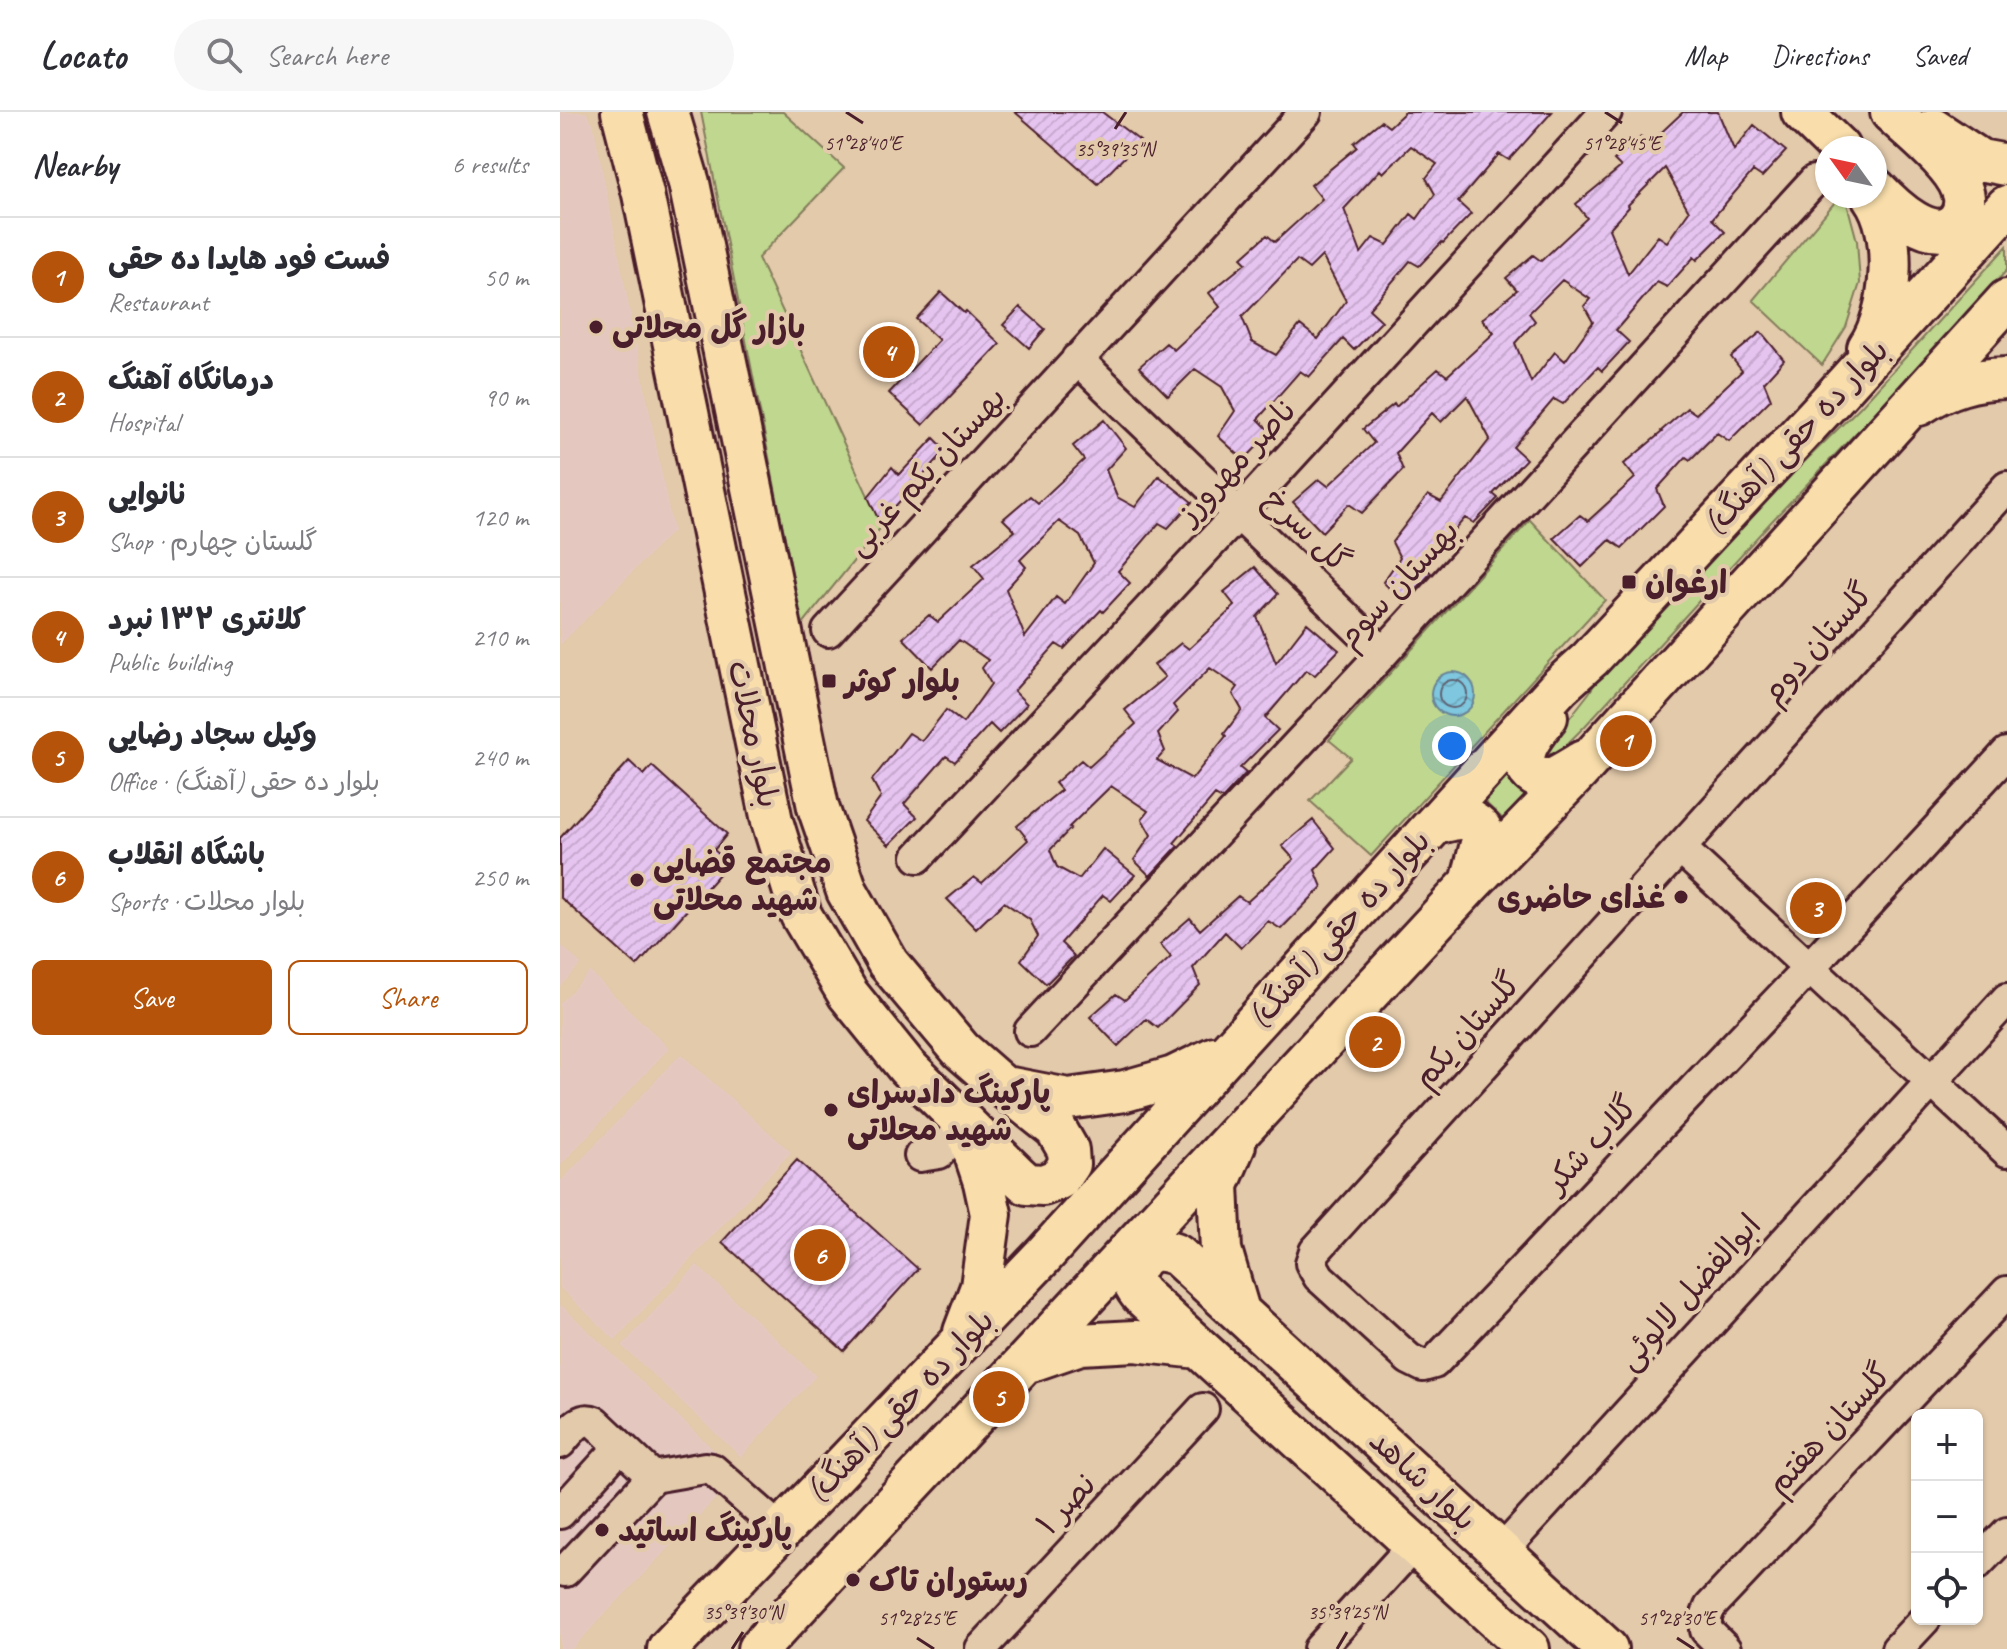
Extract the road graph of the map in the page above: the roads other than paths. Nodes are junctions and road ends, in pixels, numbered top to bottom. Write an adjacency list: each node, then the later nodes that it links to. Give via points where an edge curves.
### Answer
1 (622, 112): 36 (main road, بلوار محلات, via 772,821 801,915 848,994 907,1067)
2 (668, 112): 35 (main road, بلوار محلات, via 689,183 818,807 847,891 888,963 961,1050)
3 (1306, 112): 15 (street, بهستان یکم غربی)
4 (1606, 112): 20 (street, ناصر مهرورز)
5 (1802, 112): 8 (main road)
6 (1891, 112): 11 (main road, via 1951,169 1963,191 1964,206 1961,217 1940,229 1913,222)
7 (1906, 112): 9 (main road, via 1980,160)
8 (1827, 136)
9 (2007, 165)
10 (1814, 181): 22 (street, بهستان سوم)
11 (1887, 201)
12 (2007, 206): 17 (main road, بلوار ده حقی (آهنگ))
13 (1880, 208): 17 (main road, via 1890,251 1887,301 1871,344)
14 (2007, 300): 18 (main road, بلوار ده حقی (آهنگ))
15 (1077, 359): 20 (street, گل سرخ); 21 (street, بهستان یکم غربی)
16 (2007, 378): 18 (main road, via 1980,379 1938,393)
17 (1834, 397): 23 (main road, بلوار ده حقی (آهنگ))
18 (1899, 418): 25 (main road, بلوار ده حقی (آهنگ))
19 (2007, 487): 27 (street, گلستان دوم)
20 (1238, 514): 22 (street, گل سرخ); 28 (street, ناصر مهرورز)
21 (828, 631)
22 (1383, 653): 32 (street, بهستان سوم)
23 (1590, 659): 25 (main road, via 1527,744 1524,758 1527,770 1548,779); 26 (main road, بلوار ده حقی (آهنگ))
24 (2007, 753): 30 (street, گلاب شکر)
25 (1592, 757): 29 (main road, بلوار ده حقی (آهنگ))
26 (1435, 824): 29 (main road, via 1465,818 1481,829); 33 (main road, بلوار ده حقی (آهنگ))
27 (1680, 848): 30 (street); 45 (street, گلستان یکم, via 1315,1251 1311,1263 1319,1277)
28 (918, 857)
29 (1471, 883): 37 (main road, بلوار ده حقی (آهنگ))
30 (1809, 968): 34 (street); 45 (street, گلاب شکر, via 1434,1363)
31 (2007, 999): 34 (street, ابوالفضل لالوئی)
32 (1030, 1031)
33 (1230, 1050): 35 (main road, بلوار محلات, via 1174,1077 1125,1091 1068,1099); 42 (main road, بلوار ده حقی (آهنگ))
34 (1931, 1081): 38 (street); 53 (street, ابوالفضل لالوئی)
35 (1001, 1085): 36 (main road, via 1056,1129 1069,1164 1059,1179 1027,1184)
36 (964, 1124): 39 (street, via 939,1153); 42 (main road, بلوار محلات, via 991,1214 981,1287)
37 (1241, 1130): 41 (main road, via 1218,1185 1221,1250); 44 (main road, بلوار ده حقی (آهنگ))
38 (2007, 1151)
39 (920, 1156)
40 (2007, 1292): 64 (street, گلستان هفتم, via 1710,1607 1706,1630)
41 (1239, 1311): 43 (main road, بلوار شاهد, via 1177,1255 1151,1252 1142,1259 1133,1283); 53 (main road, بلوار شاهد)
42 (958, 1345): 51 (main road, بلوار ده حقی (آهنگ))
43 (1199, 1348): 44 (main road, via 1135,1341 1080,1344); 62 (main road, بلوار شاهد)
44 (1024, 1364): 59 (main road, بلوار ده حقی (آهنگ))
45 (1423, 1366)
46 (1203, 1409): 60 (street, نصر ۱)
47 (560, 1443): 48 (street, via 580,1422 590,1420)
48 (620, 1447): 49 (street); 50 (street)
49 (653, 1477): 51 (street, via 712,1469); 56 (street)
50 (560, 1513)
51 (781, 1530): 58 (main road, بلوار ده حقی (آهنگ))
52 (2007, 1533): 55 (street)
53 (1501, 1552): 63 (main road, بلوار شاهد)
54 (1402, 1558): 61 (street)
55 (1983, 1558)
56 (565, 1571)
57 (1919, 1625): 65 (street)
58 (668, 1649)
59 (758, 1649)
60 (981, 1649)
61 (1319, 1649)
62 (1529, 1649)
63 (1607, 1649)
64 (1725, 1649)
65 (1897, 1649)

